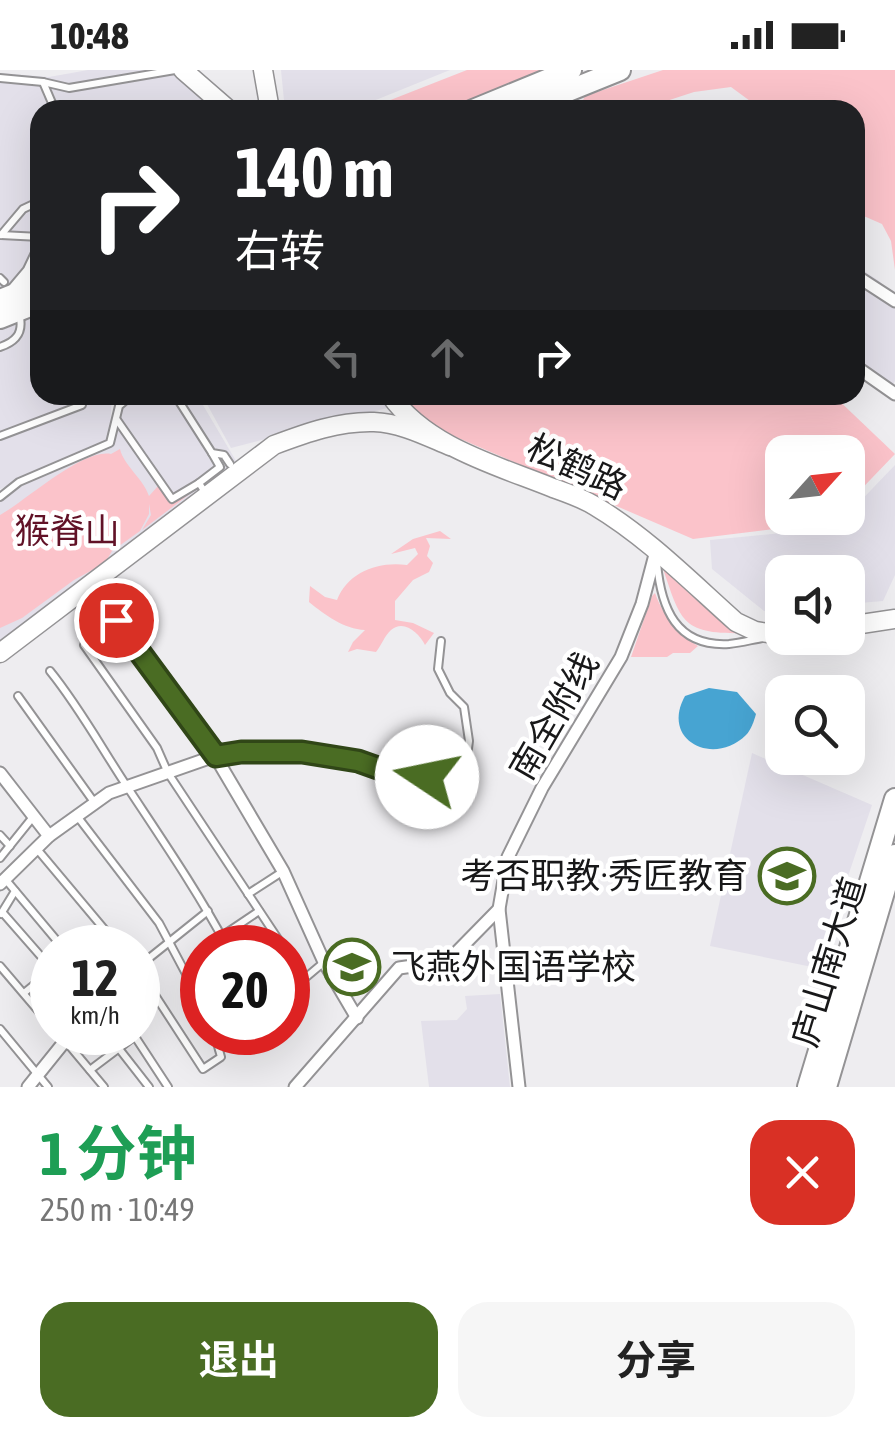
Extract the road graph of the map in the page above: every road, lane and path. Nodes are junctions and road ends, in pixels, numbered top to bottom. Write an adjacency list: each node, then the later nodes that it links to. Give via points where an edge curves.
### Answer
1 (175, 70): 7 (lane, via 69,88)
2 (183, 70): 9 (main road)
3 (262, 70): 10 (main road)
4 (572, 70): 11 (highway)
5 (620, 70): 12 (highway)
6 (0, 78): 7 (lane)
7 (43, 82): 8 (lane)
8 (50, 100)
9 (218, 100)
10 (268, 100)
11 (498, 100)
12 (546, 100)
13 (30, 206): 14 (lane)
14 (0, 236): 15 (lane)
15 (30, 237)
16 (30, 266): 20 (street)
17 (865, 282): 19 (street)
18 (30, 289): 20 (highway)
19 (895, 301)
20 (4, 302): 21 (highway); 22 (street); 23 (lane, via 22,326 20,335)
21 (30, 302)
22 (30, 314)
23 (0, 347)
24 (865, 373): 25 (street)
25 (895, 394)
26 (79, 405): 31 (lane)
27 (119, 405): 30 (lane)
28 (181, 405): 33 (lane)
29 (397, 405): 32 (main road, 松鹤路)
30 (117, 419): 35 (lane, via 172,500); 36 (lane, via 110,443 19,482)
31 (0, 436)
32 (450, 446): 35 (main road, via 376,422 322,427 274,445); 37 (main road, 松鹤路, via 590,503)
33 (212, 454): 34 (lane); 35 (lane, via 220,467)
34 (230, 464)
35 (203, 489): 45 (main road)
36 (0, 497)
37 (656, 551): 41 (main road, 松鹤路, via 736,622); 42 (lane, via 660,593 685,634 728,644); 66 (street, 南全附线, via 621,657 508,857)
38 (895, 619): 40 (main road)
39 (116, 620): 48 (lane)
40 (865, 623)
41 (765, 633)
42 (765, 638)
43 (441, 641): 48 (lane, via 438,669 464,707 469,741 466,762 448,772 389,772 302,752)
44 (84, 645): 50 (lane)
45 (0, 654)
46 (50, 671): 51 (lane)
47 (18, 696): 53 (lane)
48 (216, 756): 50 (street); 62 (street)
49 (0, 773): 54 (street)
50 (168, 773): 51 (street); 65 (lane)
51 (127, 787): 53 (street); 67 (lane)
52 (895, 799): 105 (highway, 庐山南大道)
53 (95, 803): 55 (street)
54 (34, 816): 57 (street); 58 (lane)
55 (77, 816): 57 (street); 75 (lane)
56 (0, 835): 58 (lane)
57 (49, 836): 59 (street)
58 (10, 846): 61 (lane)
59 (36, 848): 63 (street); 71 (lane)
60 (895, 856): 106 (highway, 庐山南大道)
61 (0, 858)
62 (283, 871): 65 (lane); 79 (street)
63 (2, 882): 64 (lane)
64 (16, 891): 69 (lane); 70 (lane)
65 (248, 894): 68 (lane)
66 (499, 909): 86 (street, via 448,961 399,968); 104 (street, 南全附线)
67 (208, 911): 72 (lane); 75 (lane)
68 (260, 911): 73 (lane); 74 (lane)
69 (2, 914): 76 (lane)
70 (44, 925)
71 (101, 925)
72 (216, 925)
73 (239, 925)
74 (269, 925)
75 (170, 941): 77 (lane); 78 (lane)
76 (30, 945)
77 (160, 949)
78 (180, 961)
79 (324, 962): 81 (lane); 86 (street)
80 (2, 972): 83 (lane)
81 (310, 974)
82 (30, 988): 83 (lane)
83 (24, 993): 84 (lane)
84 (30, 1000)
85 (160, 1002): 88 (lane)
86 (357, 1018): 103 (street)
87 (0, 1029): 97 (lane)
88 (180, 1033)
89 (50, 1055): 97 (street)
90 (77, 1055): 96 (lane)
91 (110, 1055): 96 (lane)
92 (125, 1055): 101 (lane)
93 (147, 1055): 102 (lane)
94 (194, 1055): 95 (lane, via 203,1069)
95 (220, 1055)
96 (90, 1070): 100 (lane)
97 (38, 1075): 98 (street); 99 (lane)
98 (28, 1087)
99 (48, 1087)
100 (104, 1087)
101 (149, 1087)
102 (168, 1087)
103 (295, 1087)
104 (519, 1087)
105 (808, 1087)
106 (826, 1087)

